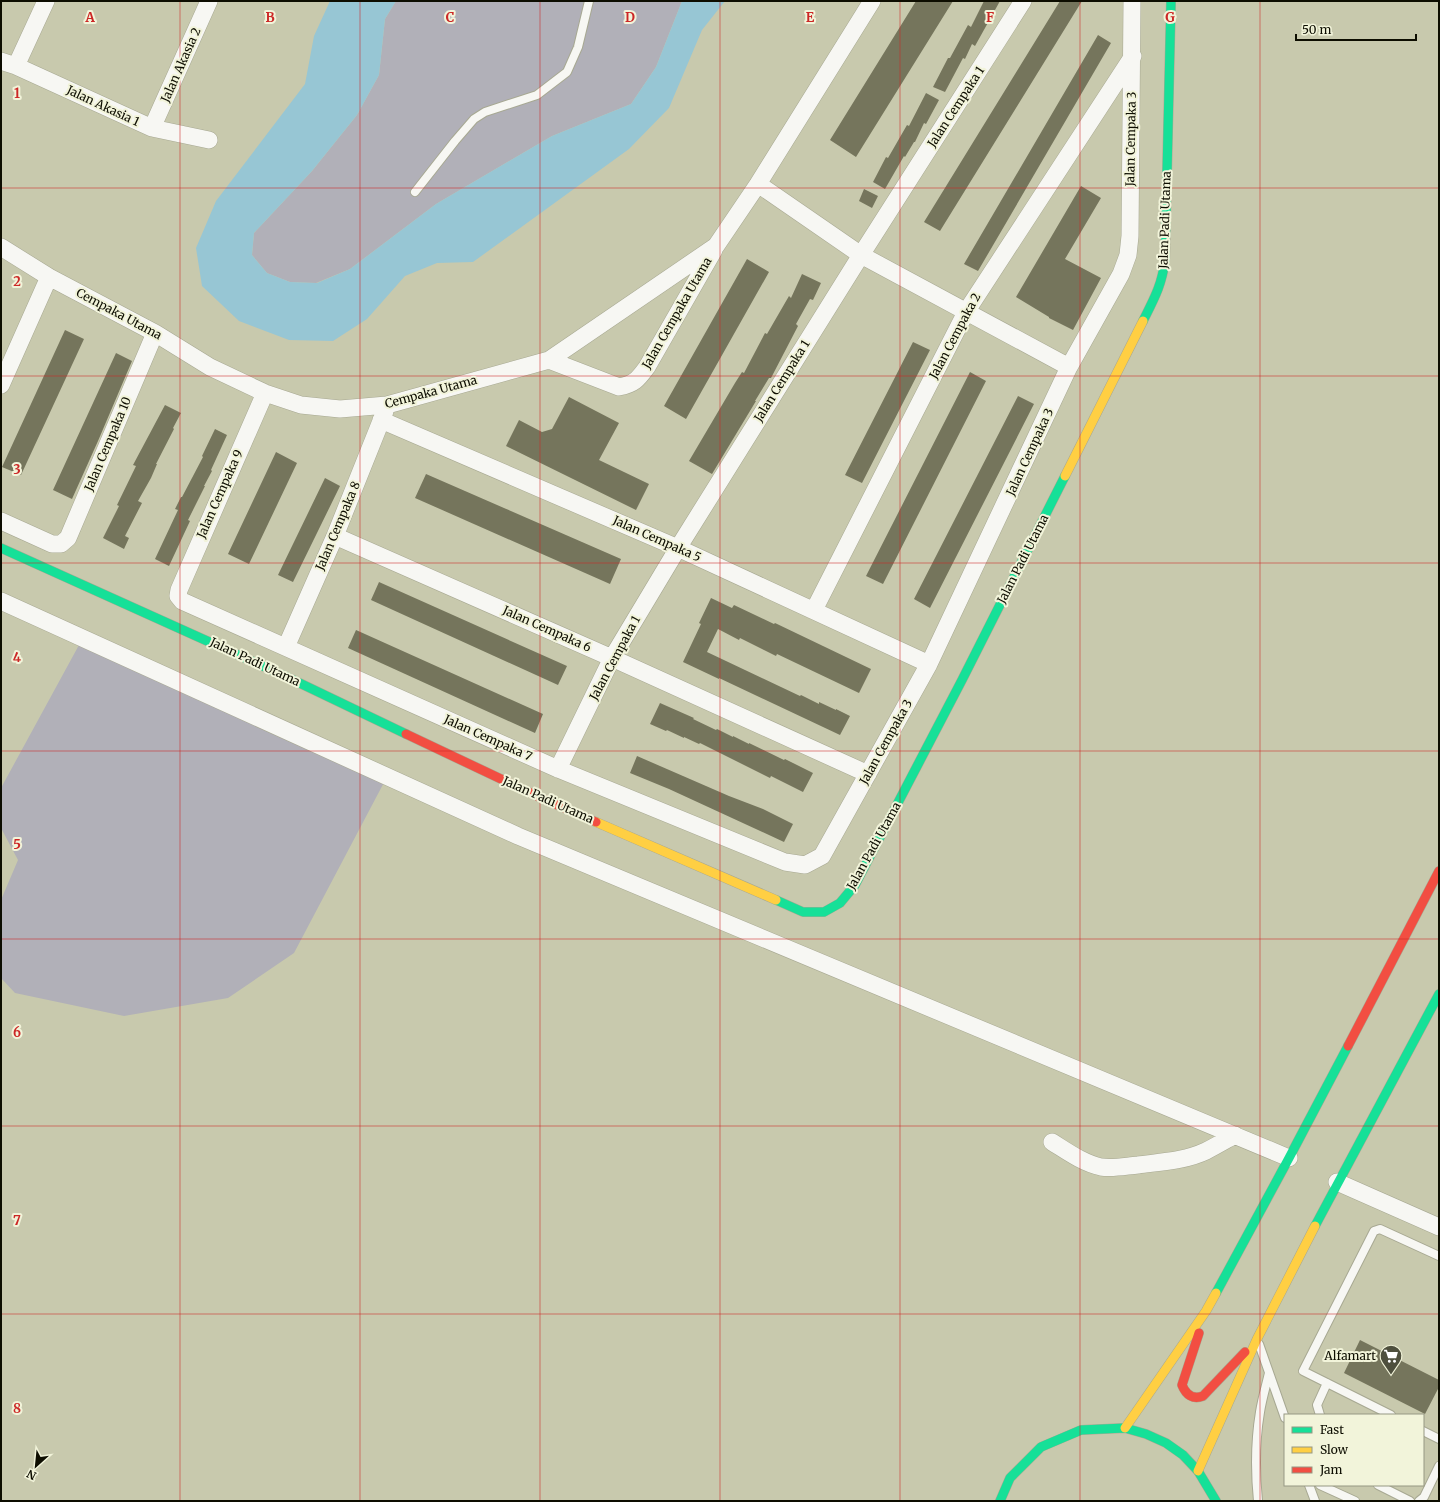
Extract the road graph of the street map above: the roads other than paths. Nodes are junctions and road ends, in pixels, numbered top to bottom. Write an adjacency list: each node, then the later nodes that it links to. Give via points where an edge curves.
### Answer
1 (46, 1): 9 (street)
2 (209, 1): 10 (street, Jalan Akasia 2)
3 (589, 1): 13 (lane, via 578,47 567,72 537,95 485,112 474,120)
4 (872, 1): 12 (street)
5 (1023, 1): 16 (street, Jalan Cempaka 1)
6 (1132, 1): 8 (street, Jalan Cempaka 3)
7 (1171, 1): 27 (street, Jalan Padi Utama, via 1165,260 1159,288 966,673 855,885 840,903 824,912 803,912 546,800 287,677)
8 (1133, 56): 18 (street, Jalan Cempaka 2); 21 (street, Jalan Cempaka 3, via 1128,255 1121,274)
9 (8, 63): 10 (street, Jalan Akasia 1)
10 (152, 128): 11 (street, Jalan Akasia 1)
11 (208, 140)
12 (758, 184): 14 (street, Cempaka Utama); 16 (street)
13 (415, 192)
14 (716, 246): 20 (street, Cempaka Utama); 20 (street, Jalan Cempaka Utama, via 647,367 637,380 619,387)
15 (1, 248): 17 (street, Cempaka Utama)
16 (861, 255): 18 (street); 28 (street, Jalan Cempaka 1)
17 (49, 277): 19 (street, Cempaka Utama); 22 (street)
18 (966, 312): 21 (street); 31 (street, Jalan Cempaka 2)
19 (155, 333): 23 (street, Cempaka Utama, via 210,367); 25 (street, Jalan Cempaka 10, via 68,538 61,544 52,544)
20 (549, 360): 24 (street, Cempaka Utama)
21 (1070, 368): 34 (street, Jalan Cempaka 3)
22 (1, 385)
23 (265, 393): 24 (street, Cempaka Utama, via 302,405); 29 (street, Jalan Cempaka 9, via 178,590)
24 (384, 413): 26 (street, Jalan Cempaka 8); 28 (street, Jalan Cempaka 5)
25 (1, 521)
26 (335, 536): 32 (street, Jalan Cempaka 8); 33 (street, Jalan Cempaka 6)
27 (1, 548)
28 (678, 548): 31 (street, Jalan Cempaka 5); 33 (street, Jalan Cempaka 1)
29 (178, 596): 32 (street, Jalan Cempaka 7, via 182,601)
30 (1, 601): 40 (street, via 518,836)
31 (814, 610): 34 (street, Jalan Cempaka 5)
32 (286, 647): 35 (street, Jalan Cempaka 7)
33 (612, 658): 35 (street, Jalan Cempaka 1); 36 (street, Jalan Cempaka 6)
34 (929, 664): 36 (street, Jalan Cempaka 3)
35 (558, 770): 37 (street, Jalan Cempaka 7, via 785,862)
36 (868, 774): 37 (street, Jalan Cempaka 3, via 822,856)
37 (805, 865)
38 (1439, 872): 42 (street)
39 (1439, 994): 43 (street)
40 (1235, 1135): 41 (street, via 1190,1157 1116,1168 1091,1164); 42 (street)
41 (1052, 1142)
42 (1289, 1158): 46 (street)
43 (1336, 1182): 44 (street); 47 (street)
44 (1439, 1227)
45 (1439, 1256): 49 (lane, via 1380,1229 1374,1231 1303,1371)
46 (1206, 1311): 47 (street, via 1182,1385 1188,1395 1198,1398 1203,1396); 53 (street)
47 (1257, 1339): 48 (lane); 57 (street)
48 (1269, 1373): 52 (lane); 63 (lane, via 1260,1412 1256,1450)
49 (1327, 1383): 50 (lane, via 1316,1405); 51 (lane)
50 (1320, 1414)
51 (1389, 1414)
52 (1284, 1415)
53 (1125, 1428): 57 (street, via 1166,1443 1183,1455); 61 (street, via 1081,1430 1041,1447 1010,1478)
54 (1424, 1432): 55 (lane)
55 (1439, 1440)
56 (1439, 1466): 67 (lane, via 1424,1497)
57 (1198, 1471): 62 (street)
58 (1309, 1486): 64 (lane)
59 (1322, 1486): 65 (lane)
60 (1380, 1486): 66 (lane)
61 (1000, 1501)
62 (1216, 1501)
63 (1258, 1501)
64 (1315, 1501)
65 (1355, 1501)
66 (1410, 1501)
67 (1419, 1501)

